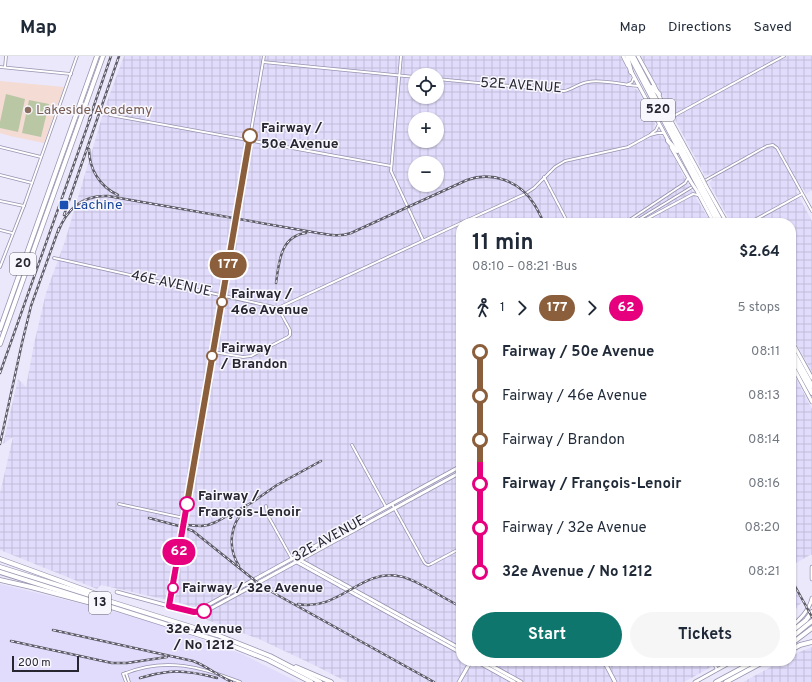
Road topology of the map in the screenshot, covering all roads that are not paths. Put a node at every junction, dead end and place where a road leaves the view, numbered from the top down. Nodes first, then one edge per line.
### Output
1 (6, 56) edge
2 (77, 56) edge
3 (97, 56) edge
4 (103, 56) edge
5 (264, 56) edge
6 (401, 56) edge
7 (623, 56) edge
8 (628, 56) edge
9 (633, 56) edge
10 (638, 56) edge
11 (784, 56) edge
12 (263, 62) junction
13 (0, 67) edge
14 (5, 67) junction
15 (631, 72) junction
16 (71, 74) junction
17 (643, 74) junction
18 (400, 76) junction
19 (408, 77) edge
20 (634, 77) junction
21 (444, 81) edge
22 (627, 85) junction
23 (639, 86) junction
24 (659, 94) junction
25 (110, 115) dead end
26 (670, 118) junction
27 (659, 124) junction
28 (664, 133) junction
29 (650, 135) junction
30 (249, 140) junction
31 (668, 141) junction
32 (0, 147) edge
33 (41, 157) junction
34 (687, 165) junction
35 (391, 166) junction
36 (0, 175) edge
37 (544, 177) junction
38 (689, 177) junction
39 (696, 179) junction
40 (706, 180) dead end
41 (32, 183) junction
42 (692, 187) dead end
43 (701, 188) junction
44 (802, 193) junction
45 (699, 195) junction
46 (0, 201) edge
47 (24, 206) junction
48 (812, 211) edge
49 (472, 218) edge
50 (565, 218) edge
51 (632, 218) edge
52 (641, 218) edge
53 (648, 218) edge
54 (711, 218) edge
55 (716, 218) edge
56 (719, 218) edge
57 (722, 218) edge
58 (758, 218) edge
59 (456, 225) edge
60 (0, 230) edge
61 (13, 233) junction
62 (423, 240) junction
63 (54, 258) dead end
64 (1, 259) edge
65 (0, 267) edge
66 (223, 296) junction
67 (278, 308) junction
68 (0, 329) edge
69 (0, 344) edge
70 (796, 349) edge
71 (212, 352) junction
72 (796, 357) edge
73 (796, 364) edge
74 (796, 372) edge
75 (812, 378) edge
76 (812, 386) edge
77 (812, 393) edge
78 (812, 402) edge
79 (352, 445) dead end
80 (456, 469) edge
81 (456, 475) edge
82 (120, 504) dead end
83 (392, 504) junction
84 (266, 506) dead end
85 (386, 507) junction
86 (394, 508) junction
87 (184, 518) junction
88 (456, 551) edge
89 (292, 559) junction
90 (0, 560) edge
91 (298, 561) junction
92 (0, 567) edge
93 (812, 567) edge
94 (0, 572) edge
95 (264, 574) junction
96 (266, 578) junction
97 (812, 579) edge
98 (0, 580) edge
99 (245, 584) junction
100 (247, 589) junction
101 (117, 592) dead end
102 (812, 598) edge
103 (169, 606) junction
104 (143, 612) junction
105 (198, 612) junction
106 (812, 612) edge
107 (138, 616) junction
108 (812, 621) edge
109 (796, 622) edge
110 (796, 628) edge
111 (812, 628) edge
112 (796, 634) edge
113 (439, 639) junction
114 (796, 640) edge
115 (812, 642) edge
116 (456, 647) edge
117 (796, 647) edge
118 (456, 650) edge
119 (270, 656) junction
120 (468, 666) edge
121 (485, 666) edge
122 (492, 666) edge
123 (607, 666) edge
124 (715, 666) edge
125 (724, 666) edge
126 (746, 666) edge
127 (755, 666) edge
128 (717, 670) junction
129 (127, 682) edge
130 (240, 682) edge
131 (311, 682) edge
132 (320, 682) edge
133 (331, 682) edge
134 (459, 682) edge
135 (514, 682) edge
136 (521, 682) edge
137 (615, 682) edge
138 (695, 682) edge
139 (716, 682) edge
140 (726, 682) edge

1 - 14 street
2 - 16 street
3 - 68 highway, 20
4 - 69 highway, 20
5 - 12 street
6 - 18 street
7 - 15 street
8 - 15 highway
8 - 34 highway, 520
9 - 17 highway, 520
10 - 24 street
11 - 26 street
12 - 18 street
12 - 30 street
13 - 14 street
14 - 16 street
15 - 20 street
16 - 33 street
17 - 24 highway
17 - 39 highway, 520
18 - 19 street
18 - 35 street
20 - 22 street
20 - 23 street
21 - 22 street, 52E AVENUE
22 - 23 street, 52E AVENUE
23 - 27 street
24 - 26 street
25 - 30 street
26 - 39 street
27 - 28 street
27 - 29 street
28 - 29 street
28 - 31 street
29 - 37 street
30 - 35 street
30 - 66 street
31 - 34 highway
31 - 38 street
32 - 33 street
33 - 41 street
34 - 39 highway, 520
35 - 62 street
36 - 41 street
37 - 49 street
37 - 50 street
38 - 39 street
38 - 51 street
39 - 43 highway, 520, bridge
39 - 43 street, bridge
40 - 44 street
41 - 47 street
42 - 52 street
43 - 45 street
43 - 55 highway, 520
43 - 56 highway, 520
43 - 57 street
44 - 48 street
44 - 58 street
45 - 53 street
45 - 54 street
46 - 47 street
47 - 61 street
59 - 62 street
60 - 61 street
61 - 64 street
62 - 67 street
63 - 66 street, 46E AVENUE
64 - 65 street
66 - 67 street, 46E AVENUE
66 - 71 street
67 - 71 street
70 - 75 street
71 - 87 street
72 - 76 highway
73 - 77 highway
74 - 78 street
79 - 85 street
80 - 83 street, 32E AVENUE
81 - 86 street, 32E AVENUE
82 - 87 street
83 - 85 street, 32E AVENUE
83 - 86 street
84 - 89 street
85 - 89 street, 32E AVENUE
86 - 88 street
86 - 91 street, 32E AVENUE
87 - 103 street
89 - 91 street
89 - 95 street, 32E AVENUE
90 - 104 highway
91 - 96 street, 32E AVENUE
91 - 113 street
92 - 104 highway, 13
93 - 97 street
94 - 107 highway, 13
95 - 96 street
95 - 99 street, 32E AVENUE
96 - 100 street, 32E AVENUE
98 - 107 highway
99 - 100 street
99 - 105 street, 32E AVENUE
100 - 105 street, 32E AVENUE
101 - 103 street, 32E AVENUE
102 - 109 street
103 - 105 street, 32E AVENUE
104 - 119 highway, 13
106 - 110 highway
107 - 131 highway, 13
108 - 112 highway
111 - 114 highway
113 - 116 street
113 - 118 street
115 - 117 highway
119 - 132 highway, 13
119 - 133 highway
120 - 134 street
121 - 135 street
122 - 136 street
123 - 137 street
124 - 128 street
125 - 128 street
126 - 139 highway
127 - 140 highway
128 - 138 street
129 - 130 street

